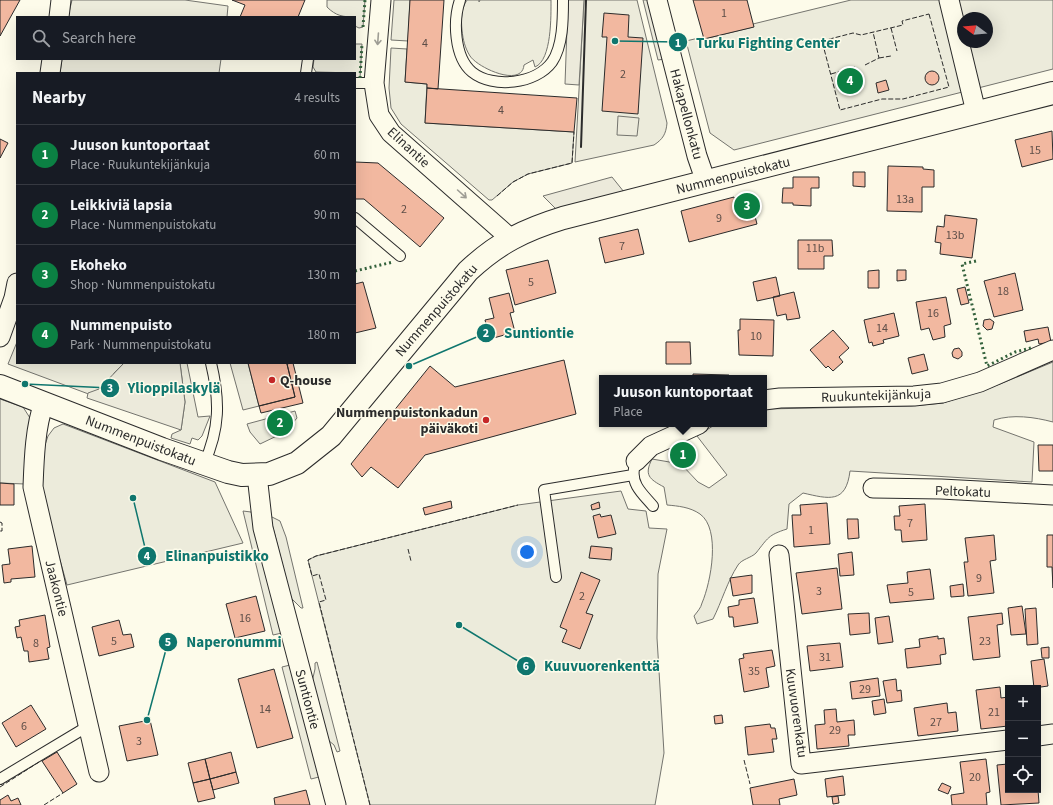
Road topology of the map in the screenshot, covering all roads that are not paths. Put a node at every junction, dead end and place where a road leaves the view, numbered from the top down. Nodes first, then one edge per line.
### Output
1 (61, 0) edge
2 (381, 0) edge
3 (460, 0) edge
4 (563, 0) edge
5 (658, 0) edge
6 (949, 0) edge
7 (58, 16) edge
8 (52, 60) edge
9 (308, 60) edge
10 (50, 72) edge
11 (306, 72) edge
12 (356, 82) edge
13 (374, 83) junction
14 (1053, 93) edge
15 (976, 112) junction
16 (706, 182) junction
17 (356, 219) edge
18 (510, 238) junction
19 (400, 256) dead end
20 (16, 288) edge
21 (0, 337) edge
22 (1053, 350) edge
23 (211, 364) edge
24 (0, 386) edge
25 (767, 400) edge
26 (44, 403) junction
27 (692, 427) edge
28 (204, 464) junction
29 (635, 468) junction
30 (257, 475) junction
31 (873, 488) dead end
32 (1053, 495) edge
33 (653, 506) dead end
34 (779, 555) dead end
35 (556, 576) dead end
36 (90, 725) junction
37 (1053, 734) edge
38 (1041, 736) edge
39 (1005, 740) edge
40 (99, 772) dead end
41 (0, 779) edge
42 (336, 805) edge

1 - 7 street
2 -> 13 street, Elinantie
3 - 4 lane
5 - 16 street, Hakapellonkatu
6 - 15 street
8 - 10 street
9 - 11 lane
12 - 13 lane
13 -> 18 street, Elinantie
14 - 15 street, Nummenpuistokatu
15 - 16 street, Nummenpuistokatu
16 - 18 street, Nummenpuistokatu
17 - 19 lane
18 - 30 street, Nummenpuistokatu
20 - 21 street
22 - 25 street, Ruukuntekijänkuja
23 - 28 lane
24 - 26 street, Nummenpuistokatu
26 - 28 street, Nummenpuistokatu
26 - 36 street, Jaakontie
27 - 29 street
28 - 30 street, Nummenpuistokatu
29 - 33 lane
29 - 35 lane
30 - 42 street, Suntiontie
31 - 32 street, Peltokatu
34 - 39 street, Kuuvuorenkatu
36 - 40 street, Jaakontie
36 - 41 lane
37 - 38 street

